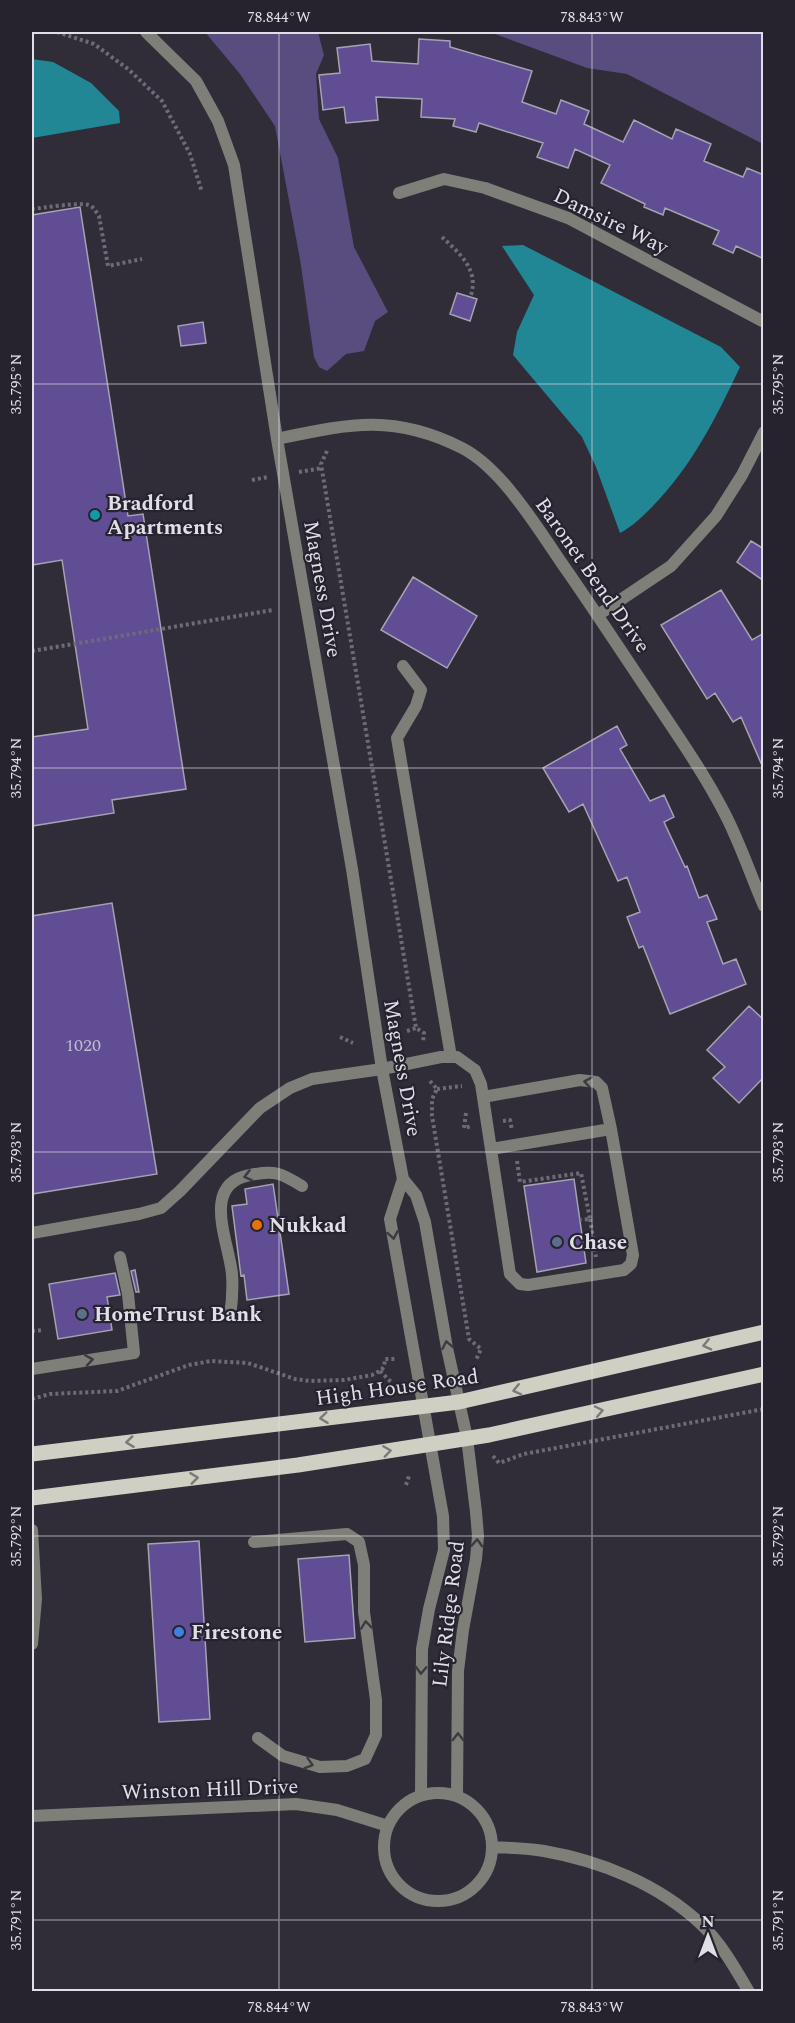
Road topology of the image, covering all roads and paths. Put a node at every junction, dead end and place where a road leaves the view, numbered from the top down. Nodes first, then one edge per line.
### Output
1 (57, 32) edge
2 (146, 32) edge
3 (202, 192) dead end
4 (399, 193) dead end
5 (32, 209) edge
6 (442, 237) dead end
7 (142, 259) dead end
8 (471, 295) dead end
9 (764, 322) edge
10 (764, 432) edge
11 (277, 439) junction
12 (327, 451) dead end
13 (273, 610) dead end
14 (598, 615) junction
15 (32, 651) edge
16 (403, 666) dead end
17 (764, 906) edge
18 (416, 1028) junction
19 (407, 1031) dead end
20 (340, 1037) dead end
21 (353, 1043) dead end
22 (423, 1044) dead end
23 (451, 1057) junction
24 (382, 1069) junction
25 (430, 1081) dead end
26 (483, 1097) junction
27 (611, 1129) junction
28 (491, 1149) junction
29 (403, 1179) junction
30 (302, 1186) dead end
31 (590, 1219) dead end
32 (32, 1233) edge
33 (120, 1257) dead end
34 (596, 1258) dead end
35 (230, 1316) dead end
36 (43, 1330) dead end
37 (33, 1331) edge
38 (764, 1332) edge
39 (397, 1359) dead end
40 (476, 1360) dead end
41 (32, 1369) edge
42 (380, 1371) junction
43 (764, 1374) edge
44 (391, 1382) dead end
45 (32, 1400) edge
46 (459, 1402) junction
47 (424, 1406) junction
48 (764, 1409) edge
49 (467, 1438) junction
50 (430, 1444) junction
51 (32, 1454) edge
52 (493, 1456) dead end
53 (409, 1476) dead end
54 (406, 1485) dead end
55 (32, 1498) edge
56 (32, 1530) edge
57 (254, 1542) dead end
58 (32, 1644) edge
59 (258, 1738) dead end
60 (421, 1795) junction
61 (458, 1795) junction
62 (32, 1816) edge
63 (388, 1826) junction
64 (493, 1847) junction
65 (749, 1992) edge

1 - 3 path
2 - 11 street, Magness Drive
4 - 9 street, Damsire Way
5 - 7 path
6 - 8 path
10 - 14 street
11 - 14 street, Baronet Bend Drive
11 - 24 street, Magness Drive
12 - 18 path
13 - 15 path
14 - 17 street, Baronet Bend Drive
16 - 23 street
18 - 19 path
18 - 22 path
20 - 21 path
23 - 24 street
23 - 26 street
24 - 29 street, Magness Drive
24 - 32 street
25 - 40 path
27 -> 26 street
26 - 28 street
27 - 28 street
27 - 28 street
46 -> 29 street, Magness Drive
29 -> 47 street, Magness Drive
30 -> 35 street
31 - 34 path
41 -> 33 street
36 - 37 path
38 -> 46 main road, High House Road
39 - 42 path
42 - 44 path
42 - 45 path
49 -> 43 main road
46 - 47 main road, High House Road
46 - 49 street, Lily Ridge Road
47 - 50 street, Lily Ridge Road
47 -> 51 main road, High House Road
48 - 52 path
49 - 50 main road
61 -> 49 street, Lily Ridge Road
55 -> 50 main road
50 -> 60 street, Lily Ridge Road
53 - 54 path
56 - 58 street
59 -> 57 street
60 - 61 street
60 - 63 street
61 - 64 street
62 - 63 street, Winston Hill Drive
63 - 64 street
64 - 65 street

